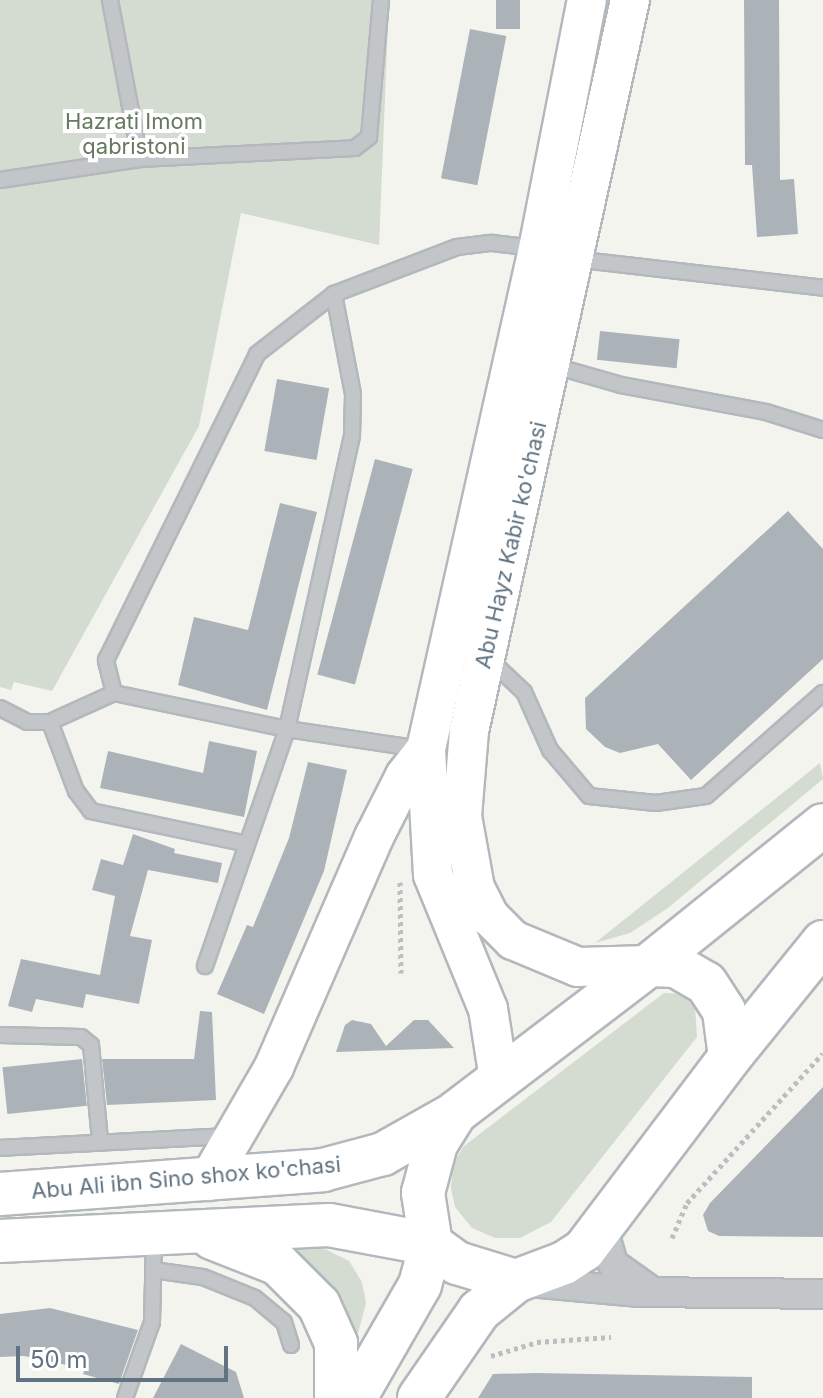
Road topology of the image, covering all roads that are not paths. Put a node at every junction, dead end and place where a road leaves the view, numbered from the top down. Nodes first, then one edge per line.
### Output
1 (110, 0) edge
2 (381, 0) edge
3 (587, 0) edge
4 (630, 0) edge
5 (140, 159) junction
6 (0, 180) edge
7 (556, 254) junction
8 (823, 288) edge
9 (334, 294) junction
10 (550, 365) junction
11 (823, 430) edge
12 (488, 478) junction
13 (525, 486) junction
14 (486, 656) junction
15 (114, 693) junction
16 (823, 693) edge
17 (0, 708) edge
18 (0, 719) edge
19 (50, 722) junction
20 (287, 729) junction
21 (426, 749) junction
22 (823, 825) edge
23 (247, 844) junction
24 (823, 942) edge
25 (649, 965) junction
26 (205, 966) dead end
27 (0, 1035) edge
28 (730, 1057) junction
29 (499, 1079) junction
30 (455, 1113) junction
31 (237, 1136) junction
32 (100, 1141) junction
33 (0, 1148) edge
34 (208, 1181) junction
35 (0, 1194) edge
36 (602, 1225) junction
37 (0, 1241) edge
38 (431, 1244) junction
39 (154, 1250) junction
40 (516, 1281) junction
41 (651, 1291) junction
42 (823, 1294) edge
43 (291, 1345) dead end
44 (125, 1398) edge
45 (336, 1398) edge
46 (355, 1398) edge
47 (419, 1398) edge

1 - 5 lane
2 - 5 lane
3 - 7 main road, Abu Hayz Kabir ko'chasi
4 - 7 main road, Abu Hayz Kabir ko'chasi
5 - 6 lane
7 - 8 lane
7 - 9 lane
7 - 10 main road, Abu Hayz Kabir ko'chasi
7 - 12 main road, Abu Hayz Kabir ko'chasi
9 - 15 lane
9 - 20 lane
10 - 11 lane
10 - 13 main road, Abu Hayz Kabir ko'chasi
12 - 13 street
12 - 21 main road, Abu Hayz Kabir ko'chasi
13 - 14 main road, Abu Hayz Kabir ko'chasi
14 - 16 lane
14 - 25 main road, Abu Hayz Kabir ko'chasi
15 - 19 lane
15 - 20 lane
17 - 18 lane
17 - 19 lane
19 - 23 lane
20 - 21 lane
20 - 23 lane
21 - 29 main road, Abu Hayz Kabir ko'chasi
21 - 31 main road
22 - 25 main road
23 - 26 lane
24 - 28 main road
25 - 28 main road
25 - 29 main road, Abu Ali ibn Sino shox ko'chasi
27 - 32 lane
28 - 36 main road
29 - 30 main road, Abu Ali ibn Sino shox ko'chasi
30 - 34 main road, Abu Ali ibn Sino shox ko'chasi
30 - 38 main road
31 - 32 lane
31 - 34 main road
32 - 33 lane
34 - 35 main road, Abu Ali ibn Sino shox ko'chasi
36 - 40 main road
36 - 41 street
37 - 39 main road
38 - 39 main road
38 - 40 main road
38 - 46 main road
39 - 43 lane
39 - 44 lane
39 - 45 main road
40 - 41 street
40 - 47 main road
41 - 42 street

